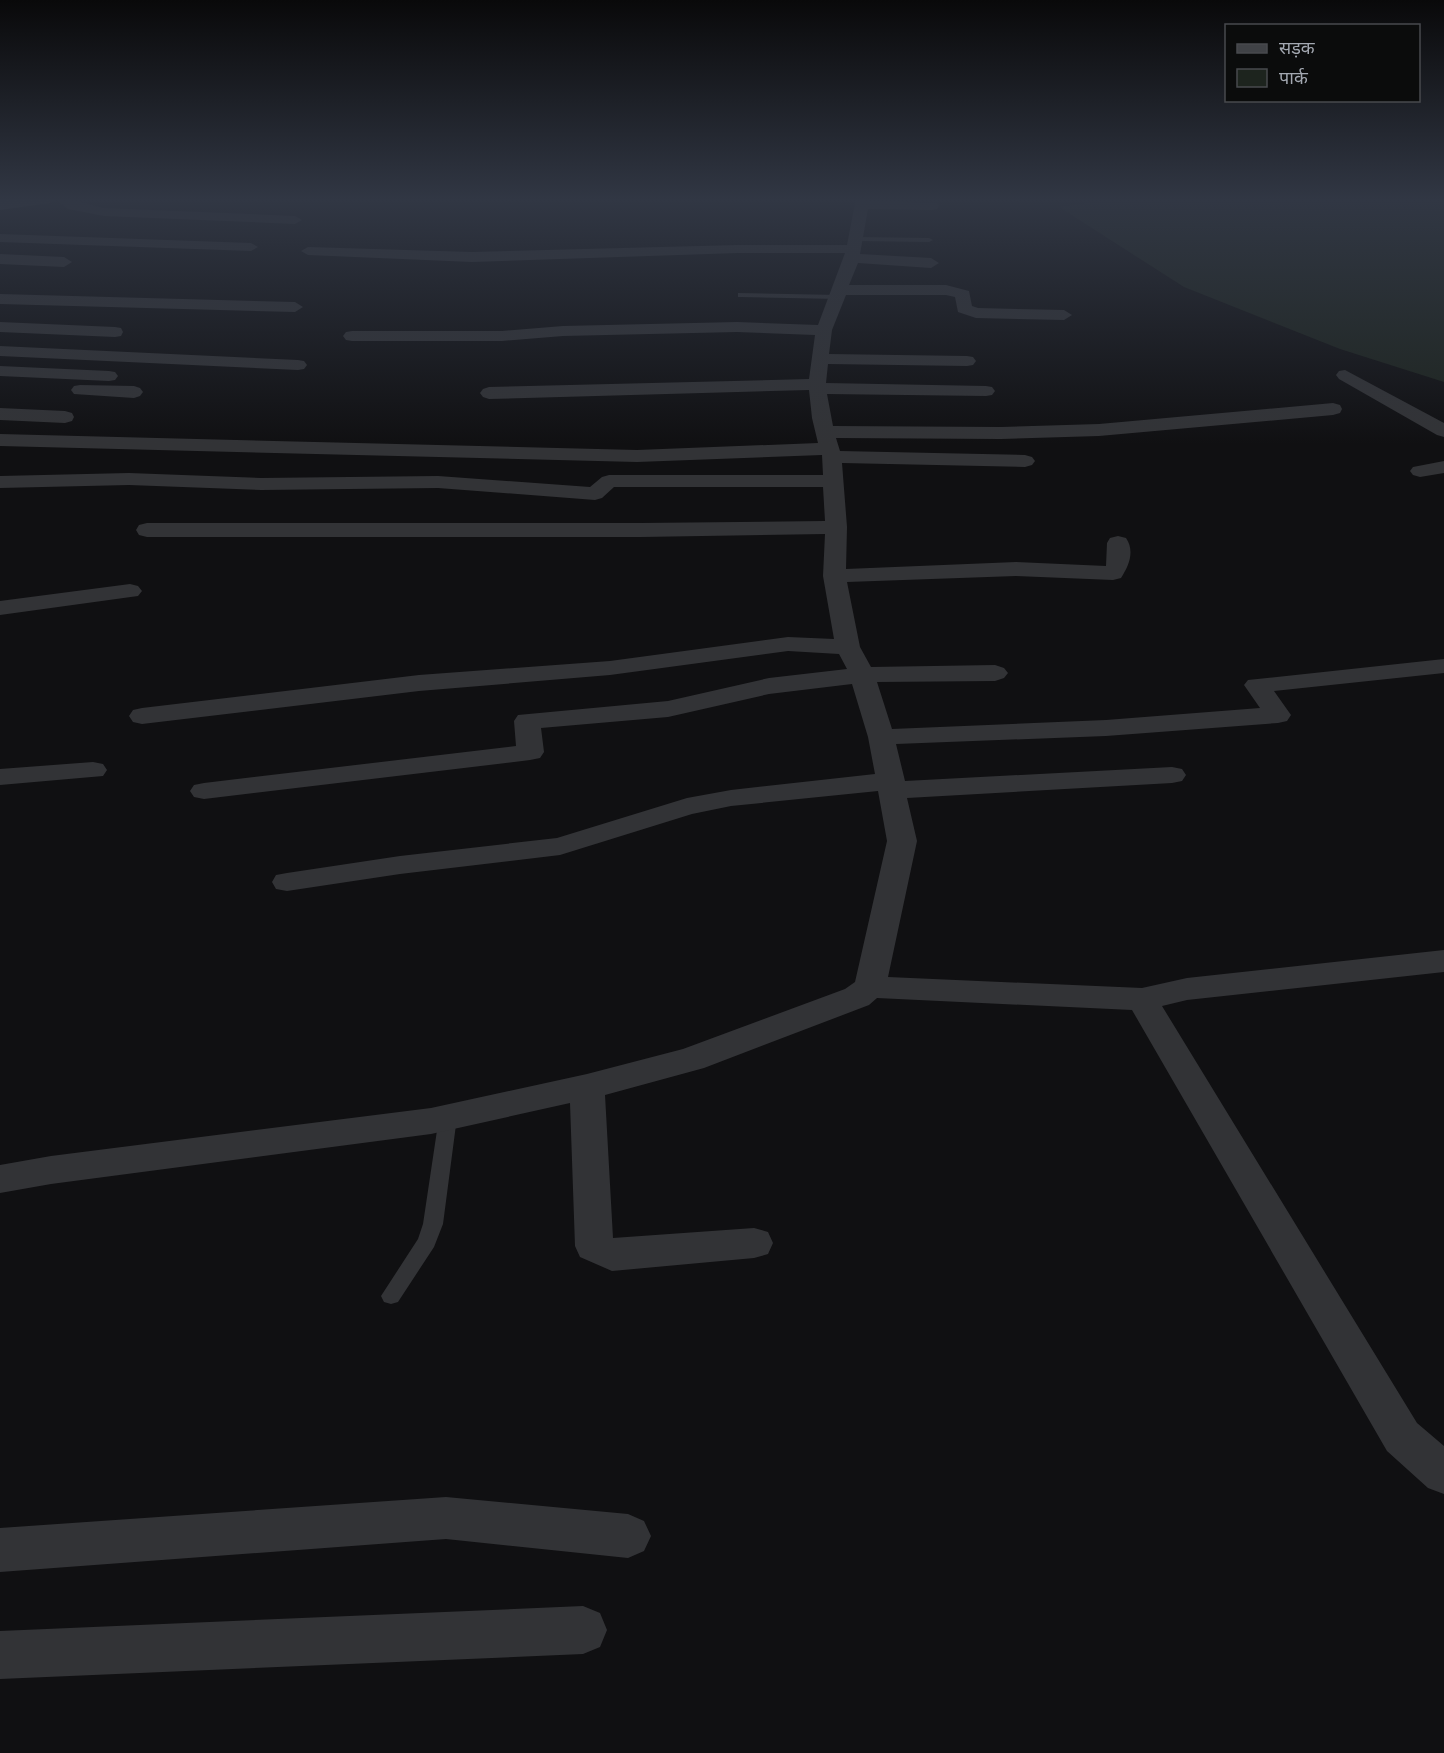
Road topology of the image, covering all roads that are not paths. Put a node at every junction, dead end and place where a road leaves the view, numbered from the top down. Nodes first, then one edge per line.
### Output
1 (844, 280) edge
2 (0, 285) edge
3 (181, 291) dead end
4 (840, 293) junction
5 (741, 295) dead end
6 (0, 299) edge
7 (295, 307) dead end
8 (1064, 315) dead end
9 (0, 327) edge
10 (115, 332) dead end
11 (352, 336) dead end
12 (0, 351) edge
13 (968, 353) dead end
14 (298, 365) dead end
15 (0, 371) edge
16 (1345, 375) dead end
17 (986, 383) dead end
18 (0, 386) edge
19 (489, 393) dead end
20 (823, 401) junction
21 (966, 407) dead end
22 (1333, 409) dead end
23 (0, 414) edge
24 (65, 417) dead end
25 (926, 417) dead end
26 (1444, 431) edge
27 (0, 440) edge
28 (717, 453) junction
29 (1025, 461) dead end
30 (1444, 467) edge
31 (1420, 471) dead end
32 (0, 482) edge
33 (729, 483) junction
34 (836, 527) junction
35 (147, 530) dead end
36 (1119, 543) dead end
37 (834, 576) junction
38 (130, 591) dead end
39 (0, 608) edge
40 (848, 647) junction
41 (1444, 666) edge
42 (995, 673) dead end
43 (862, 675) junction
44 (142, 716) dead end
45 (881, 737) junction
46 (93, 770) dead end
47 (1172, 775) dead end
48 (0, 777) edge
49 (892, 786) junction
50 (204, 791) dead end
51 (287, 882) dead end
52 (1444, 961) edge
53 (870, 987) junction
54 (1142, 999) junction
55 (587, 1087) junction
56 (448, 1117) junction
57 (0, 1179) edge
58 (754, 1243) dead end
59 (391, 1296) dead end
60 (1444, 1474) edge
61 (628, 1536) dead end
62 (0, 1550) edge
63 (583, 1630) dead end
64 (0, 1655) edge

1 - 4 street
2 - 3 street
4 - 5 lane
4 - 8 street
4 - 20 street
6 - 7 street
9 - 10 street
11 - 20 street
12 - 14 street
13 - 20 street
15 - 18 street
16 - 26 street
17 - 20 street
19 - 20 street
20 - 21 street
20 - 22 street
20 - 25 street
20 - 28 street
20 - 29 street
20 - 33 street
20 - 34 street
23 - 24 street
27 - 28 street
28 - 33 street
30 - 31 street
32 - 33 street
34 - 35 street
34 - 37 street
36 - 37 street
37 - 40 street
38 - 39 street
40 - 43 street
40 - 44 street
41 - 45 street
42 - 43 street
43 - 45 street
43 - 50 street
45 - 49 street
46 - 48 street
47 - 49 street
49 - 51 street
49 - 53 street
52 - 54 street
53 - 54 street
53 - 55 street
54 - 60 street
55 - 56 street
55 - 58 street
56 - 57 street
56 - 59 lane
61 - 62 street
63 - 64 street

